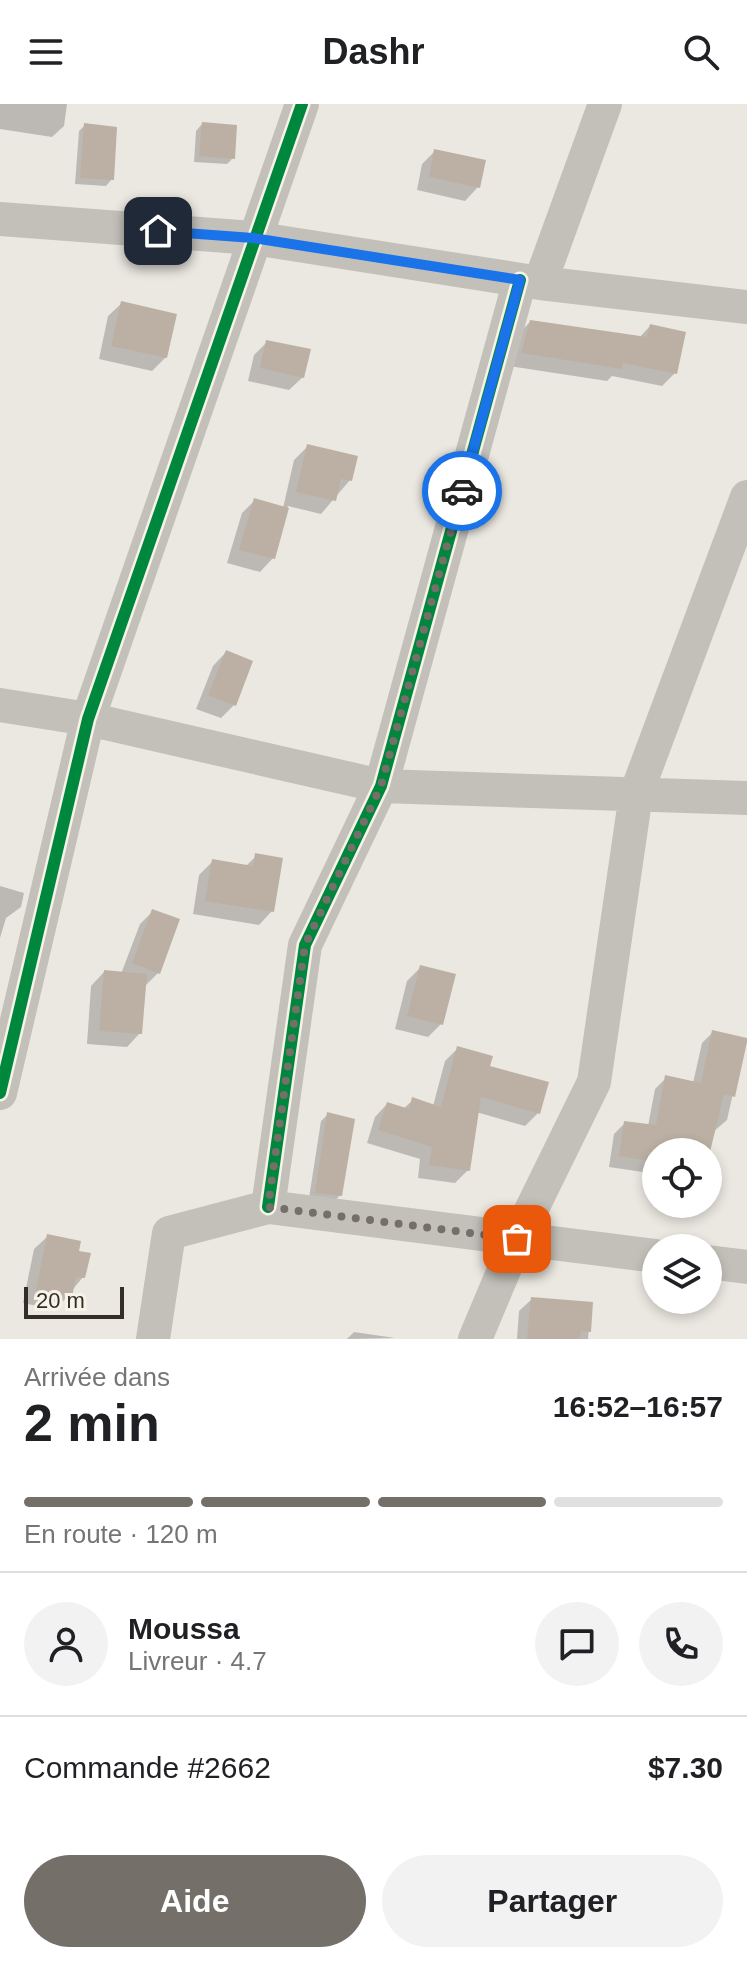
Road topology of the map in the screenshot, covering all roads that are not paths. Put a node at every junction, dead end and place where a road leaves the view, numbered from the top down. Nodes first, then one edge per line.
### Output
1 (302, 104) edge
2 (605, 104) edge
3 (0, 219) edge
4 (253, 238) junction
5 (530, 281) junction
6 (747, 307) edge
7 (747, 497) edge
8 (0, 705) edge
9 (88, 719) junction
10 (381, 786) junction
11 (636, 794) junction
12 (747, 798) edge
13 (0, 1093) edge
14 (268, 1207) junction
15 (517, 1239) junction
16 (642, 1254) edge
17 (722, 1264) edge
18 (747, 1267) edge
19 (153, 1339) edge
20 (475, 1339) edge

1 - 4 street
2 - 5 street
3 - 4 street
4 - 5 street
4 - 9 street
5 - 6 street
5 - 10 street
7 - 11 street
8 - 9 street
9 - 10 street
9 - 13 street
10 - 11 street
10 - 14 street
11 - 12 street
11 - 15 street
14 - 15 street
14 - 19 street
15 - 16 street
15 - 20 street
17 - 18 street

